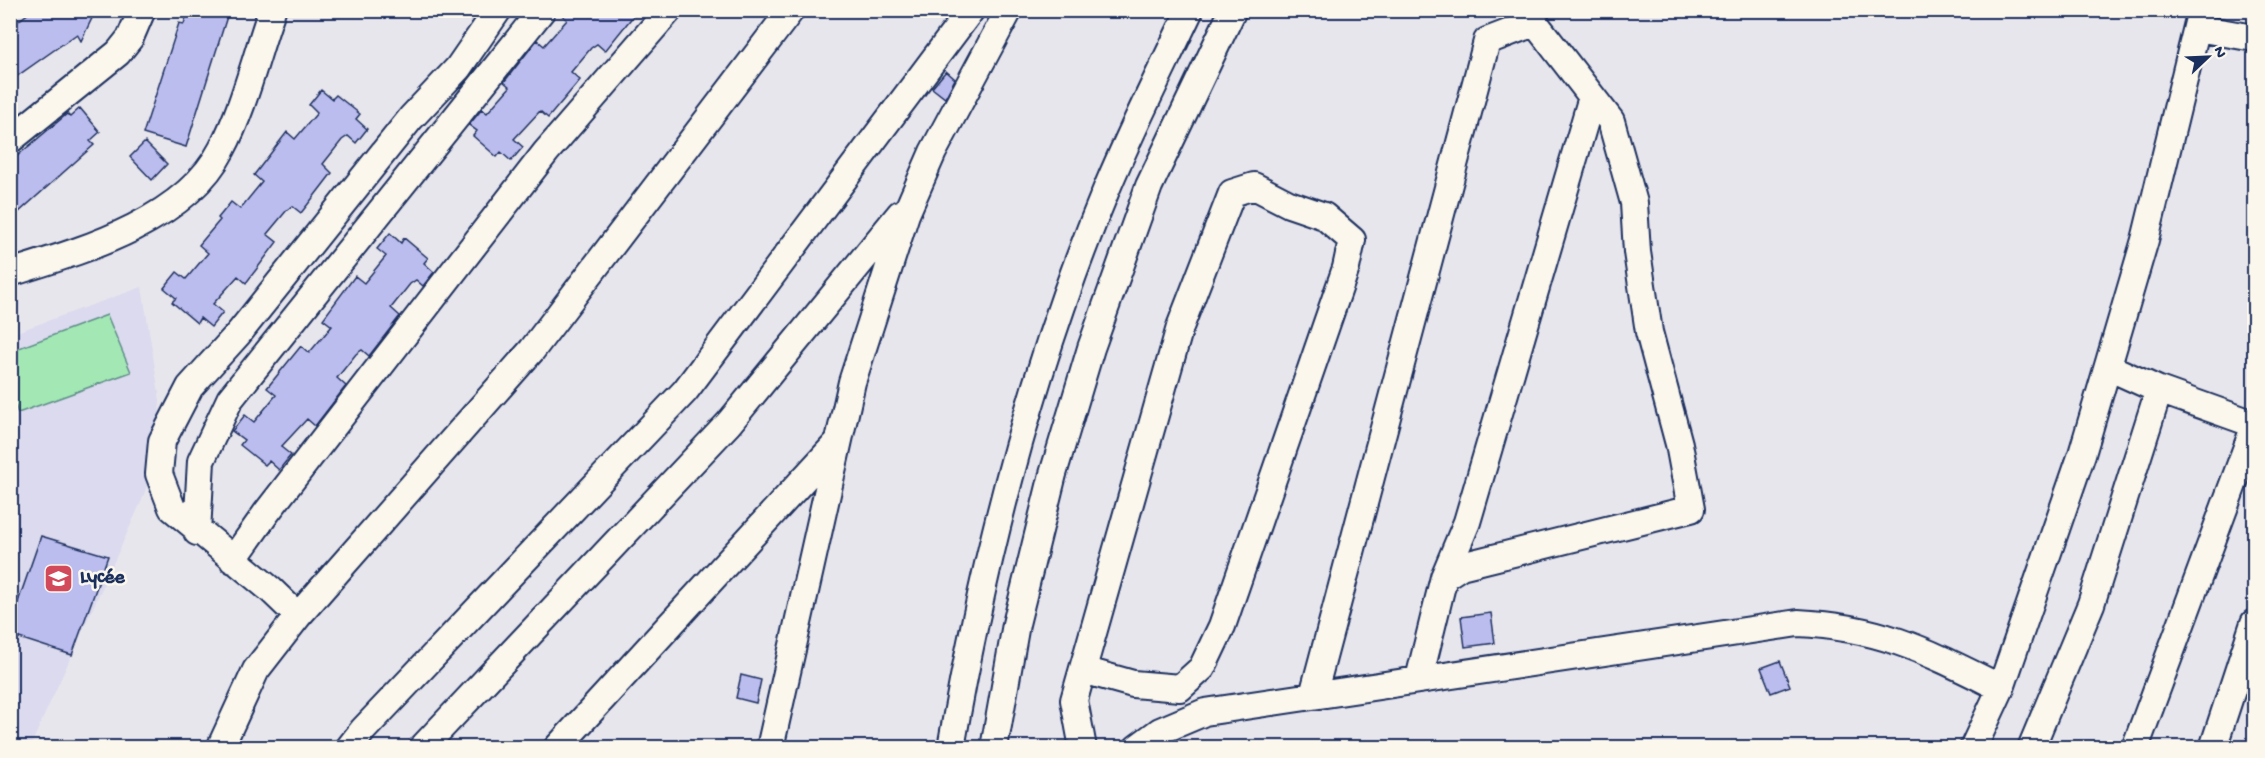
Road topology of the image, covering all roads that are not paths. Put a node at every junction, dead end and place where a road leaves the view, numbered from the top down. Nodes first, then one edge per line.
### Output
1 (142, 10) edge
2 (272, 10) edge
3 (498, 10) edge
4 (542, 10) edge
5 (669, 10) edge
6 (791, 10) edge
7 (971, 10) edge
8 (1009, 10) edge
9 (1190, 10) edge
10 (1233, 10) edge
11 (1529, 17) edge
12 (2199, 19) edge
13 (2254, 38) edge
14 (1592, 97) junction
15 (10, 140) edge
16 (913, 198) junction
17 (10, 273) edge
18 (2108, 367) junction
19 (2159, 390) junction
20 (2254, 426) edge
21 (838, 443) junction
22 (197, 532) junction
23 (234, 560) junction
24 (1444, 577) junction
25 (298, 616) junction
26 (2254, 623) edge
27 (1083, 670) junction
28 (1419, 679) junction
29 (2001, 688) junction
30 (1313, 695) junction
31 (220, 747) edge
32 (349, 747) edge
33 (422, 747) edge
34 (557, 747) edge
35 (770, 747) edge
36 (951, 747) edge
37 (994, 747) edge
38 (1083, 747) edge
39 (1137, 747) edge
40 (1973, 747) edge
41 (2031, 747) edge
42 (2135, 747) edge
43 (2213, 747) edge

1 - 15 street
2 - 17 street
3 - 22 street
4 - 22 street
5 - 23 street
6 - 25 street
7 - 32 street
8 - 16 street
9 - 36 street
10 - 37 street
11 - 14 street
11 - 30 street
12 - 13 street
12 - 18 street
14 - 24 street
14 - 24 street
16 - 21 street
16 - 33 street
18 - 19 street
18 - 29 street
19 - 20 street
19 - 41 street
20 - 42 street
21 - 34 street
21 - 35 street
22 - 23 street
23 - 25 street
24 - 28 street
25 - 31 street
26 - 43 street
27 - 27 street
27 - 38 street
28 - 29 street
28 - 30 street
29 - 40 street
30 - 39 street

